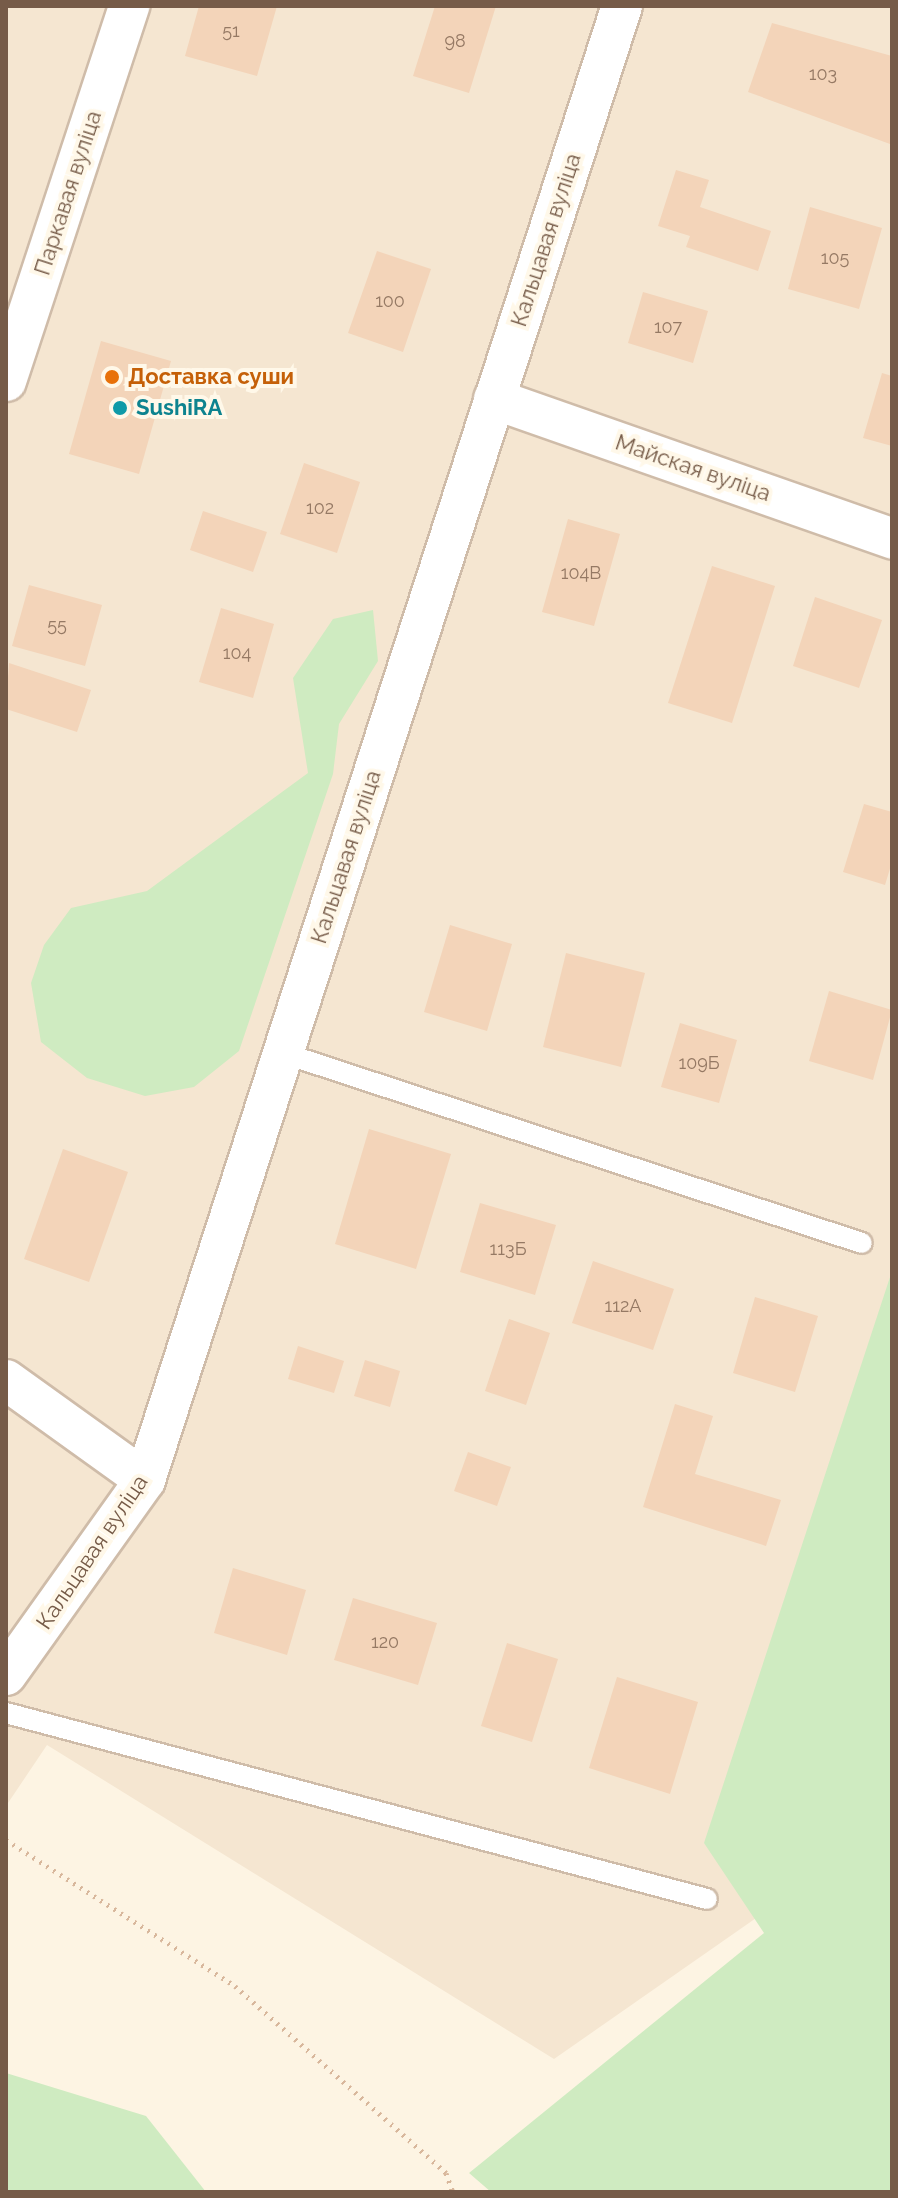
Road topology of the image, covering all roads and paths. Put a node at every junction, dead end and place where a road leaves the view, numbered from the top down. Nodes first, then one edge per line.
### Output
1 (129, 6) edge
2 (622, 6) edge
3 (6, 381) edge
4 (494, 399) junction
5 (892, 538) edge
6 (283, 1053) junction
7 (862, 1243) dead end
8 (6, 1380) edge
9 (145, 1480) junction
10 (6, 1675) edge
11 (6, 1713) edge
12 (6, 1840) edge
13 (707, 1899) dead end
14 (453, 2192) edge

1 - 3 street, Паркавая вуліца
2 - 4 street, Кальцавая вуліца
4 - 5 street, Майская вуліца
4 - 6 street, Кальцавая вуліца
6 - 7 lane
6 - 9 street, Кальцавая вуліца
8 - 9 street
9 - 10 street, Кальцавая вуліца
11 - 13 lane
12 - 14 path

